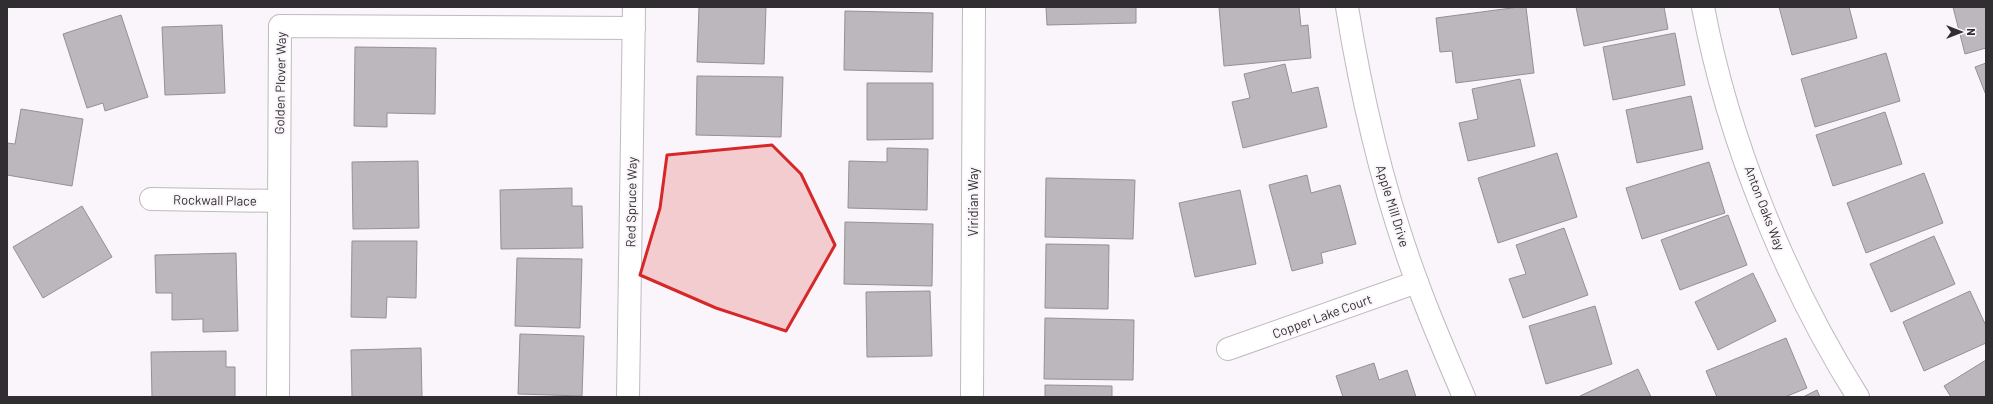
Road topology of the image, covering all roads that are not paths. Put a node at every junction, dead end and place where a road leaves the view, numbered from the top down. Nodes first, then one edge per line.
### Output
1 (974, 7) edge
2 (1347, 7) edge
3 (1703, 7) edge
4 (634, 17) edge
5 (151, 199) dead end
6 (279, 200) junction
7 (1417, 282) junction
8 (1228, 349) dead end
9 (278, 397) edge
10 (628, 397) edge
11 (972, 397) edge
12 (1464, 397) edge
13 (1858, 397) edge

1 - 11 street, Viridian Way
2 - 7 street, Apple Mill Drive
3 - 13 street, Anton Oaks Way
4 - 6 street, Golden Plover Way
4 - 10 street, Red Spruce Way
5 - 6 street, Rockwall Place
6 - 9 street, Golden Plover Way
7 - 8 street, Copper Lake Court
7 - 12 street, Apple Mill Drive

